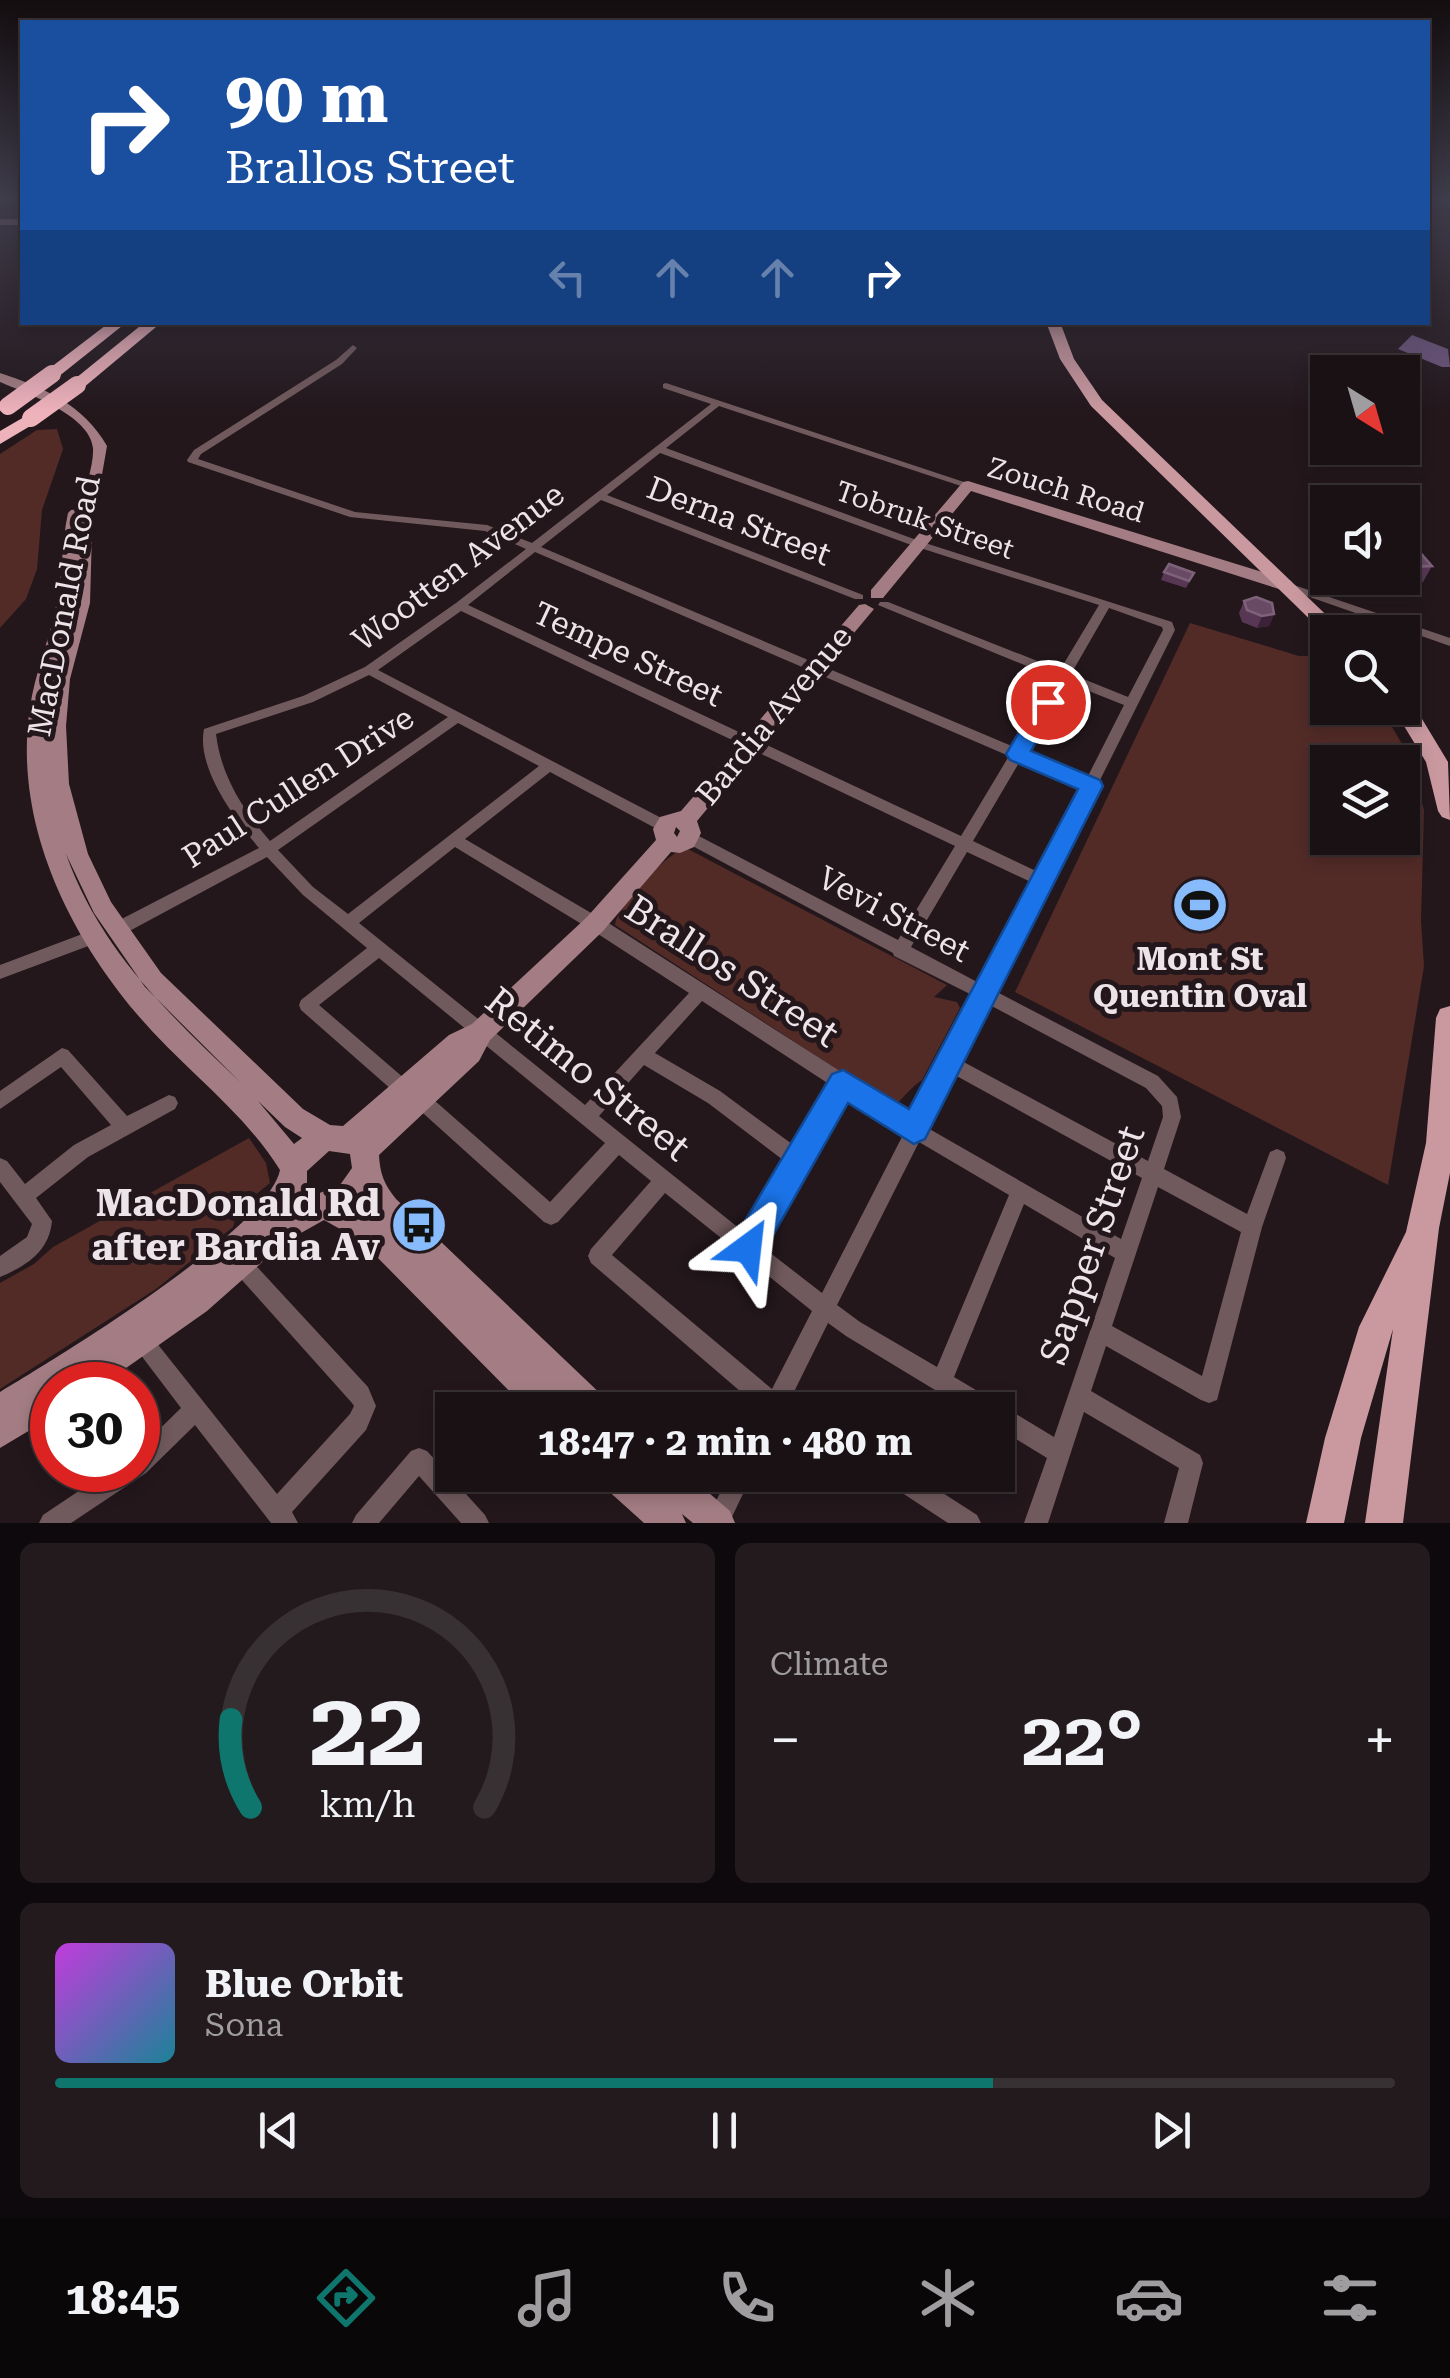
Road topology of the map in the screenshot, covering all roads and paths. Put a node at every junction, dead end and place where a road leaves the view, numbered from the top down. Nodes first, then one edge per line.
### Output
1 (108, 325) edge
2 (116, 325) edge
3 (1054, 325) edge
4 (152, 326) edge
5 (354, 348) dead end
6 (78, 355) junction
7 (0, 377) edge
8 (666, 386) dead end
9 (716, 404) junction
10 (4, 409) edge
11 (94, 438) junction
12 (0, 439) edge
13 (658, 450) junction
14 (968, 485) junction
15 (600, 496) junction
16 (918, 544) junction
17 (534, 547) junction
18 (1262, 564) junction
19 (1243, 572) junction
20 (1286, 586) junction
21 (871, 601) junction
22 (1106, 604) junction
23 (460, 606) junction
24 (1316, 615) edge
25 (1450, 642) edge
26 (815, 667) junction
27 (369, 670) junction
28 (1063, 677) junction
29 (1134, 704) junction
30 (457, 717) junction
31 (1415, 725) edge
32 (209, 732) joint
33 (751, 743) junction
34 (1018, 754) junction
35 (548, 766) junction
36 (1092, 786) junction
37 (1450, 811) edge
38 (676, 832) junction
39 (454, 840) junction
40 (964, 844) junction
41 (268, 850) junction
42 (1043, 881) junction
43 (348, 924) junction
44 (595, 924) junction
45 (116, 930) junction
46 (93, 937) junction
47 (378, 948) junction
48 (900, 951) junction
49 (0, 972) edge
50 (701, 991) junction
51 (984, 996) junction
52 (1450, 1018) edge
53 (481, 1032) junction
54 (642, 1056) junction
55 (948, 1063) junction
56 (843, 1084) junction
57 (413, 1095) junction
58 (0, 1101) edge
59 (1171, 1102) joint
60 (168, 1103) dead end
61 (586, 1117) junction
62 (124, 1127) junction
63 (914, 1129) junction
64 (618, 1143) junction
65 (351, 1150) junction
66 (1277, 1158) dead end
67 (798, 1160) junction
68 (0, 1167) edge
69 (1153, 1174) junction
70 (292, 1178) junction
71 (664, 1180) junction
72 (1020, 1192) junction
73 (23, 1196) junction
74 (322, 1208) junction
75 (1252, 1228) junction
76 (1423, 1228) junction
77 (748, 1248) junction
78 (1126, 1253) junction
79 (240, 1263) junction
80 (0, 1267) edge
81 (823, 1308) junction
82 (1100, 1331) junction
83 (138, 1333) junction
84 (103, 1362) edge
85 (941, 1382) junction
86 (532, 1392) edge
87 (576, 1392) edge
88 (763, 1392) edge
89 (786, 1392) edge
90 (958, 1392) edge
91 (1078, 1396) junction
92 (196, 1409) junction
93 (0, 1410) edge
94 (30, 1413) edge
95 (1015, 1426) edge
96 (0, 1432) edge
97 (160, 1444) edge
98 (1060, 1453) junction
99 (97, 1492) edge
100 (634, 1492) edge
101 (682, 1492) edge
102 (733, 1492) edge
103 (921, 1492) edge
104 (282, 1517) edge
105 (51, 1523) edge
106 (364, 1523) edge
107 (477, 1523) edge
108 (668, 1523) edge
109 (718, 1523) edge
110 (969, 1523) edge
111 (1036, 1523) edge
112 (1176, 1523) edge
113 (1325, 1523) edge
114 (1384, 1523) edge

1 - 6 highway
2 - 6 highway
3 - 18 main road
4 - 12 highway, bridge
5 - 17 street
6 - 10 highway, bridge
7 - 11 street, MacDonald Road
8 - 9 street, Zouch Road
9 - 13 street, Wootten Avenue
9 - 14 street, Zouch Road
11 - 45 street, MacDonald Road
11 - 46 street, MacDonald Road
13 - 15 street, Wootten Avenue
13 - 16 street, Tobruk Street
14 - 16 street, Bardia Avenue
14 - 19 street, Zouch Road
15 - 17 street, Wootten Avenue
15 - 21 street, Derna Street
16 - 21 street, Bardia Avenue
16 - 22 street, Tobruk Street
17 - 23 street, Wootten Avenue
17 - 26 street
18 - 19 street
18 - 20 main road
19 - 20 street, Zouch Road
20 - 24 main road
20 - 25 street, Zouch Road
21 - 26 street, Bardia Avenue
21 - 28 street, Derna Street
22 - 28 street
22 - 29 street, Tobruk Street
23 - 27 street, Wootten Avenue
23 - 33 street, Tempe Street
26 - 33 street, Bardia Avenue
26 - 34 street
27 - 30 street, Vevi Street
27 - 32 street, Wootten Avenue
28 - 29 street, Derna Street
28 - 34 street
29 - 36 street
30 - 35 street, Vevi Street
30 - 41 street, Paul Cullen Drive
31 - 37 main road
32 - 41 street, Retimo Street
33 - 38 street, Bardia Avenue
33 - 40 street, Tempe Street
34 - 36 street
34 - 40 street
35 - 38 street, Vevi Street
35 - 39 street
36 - 42 street
38 - 44 street, Bardia Avenue
38 - 48 street, Vevi Street
39 - 43 street
39 - 44 street, Brallos Street
40 - 42 street, Tempe Street
40 - 48 street
41 - 43 street, Retimo Street
41 - 45 street, Paul Cullen Drive
42 - 51 street
43 - 47 street, Retimo Street
44 - 50 street, Brallos Street
44 - 53 street, Bardia Avenue
45 - 65 street, MacDonald Road
46 - 49 street
46 - 70 street, MacDonald Road
47 - 53 street, Retimo Street
47 - 57 street
48 - 51 street, Vevi Street
50 - 54 street
50 - 56 street, Brallos Street
51 - 55 street
51 - 59 street, Vevi Street
52 - 76 main road
53 - 57 street, Bardia Avenue
53 - 61 street, Retimo Street
54 - 61 street
54 - 67 street
55 - 63 street
55 - 69 street
56 - 63 street, Brallos Street
56 - 67 street
57 - 64 street
57 - 65 street, Bardia Avenue
58 - 62 street
59 - 69 street, Sapper Street
60 - 62 street
61 - 64 street, Retimo Street
62 - 73 street
63 - 72 street, Brallos Street
63 - 81 street
64 - 71 street, Retimo Street
65 - 70 street
65 - 74 street
65 - 87 street, MacDonald Road
66 - 75 street
67 - 77 street
68 - 73 street
69 - 75 street
69 - 78 street, Sapper Street
70 - 74 street
70 - 83 street
71 - 77 street, Retimo Street
71 - 88 street
72 - 78 street, Brallos Street
72 - 85 street
73 - 80 street
74 - 79 street
74 - 86 street
75 - 82 street
76 - 113 main road
76 - 114 main road
77 - 81 street, Retimo Street
78 - 82 street, Sapper Street
79 - 83 street
79 - 104 street
81 - 85 street, Retimo Street
81 - 89 street
82 - 91 street, Sapper Street
83 - 84 street
83 - 92 street
83 - 93 street
85 - 90 street, Retimo Street
91 - 98 street, Sapper Street
91 - 112 street
92 - 97 street
92 - 104 street
94 - 96 street
95 - 98 street
98 - 111 street, Sapper Street
99 - 105 street
100 - 108 street
101 - 109 street
102 - 109 street
103 - 110 street
106 - 107 street

